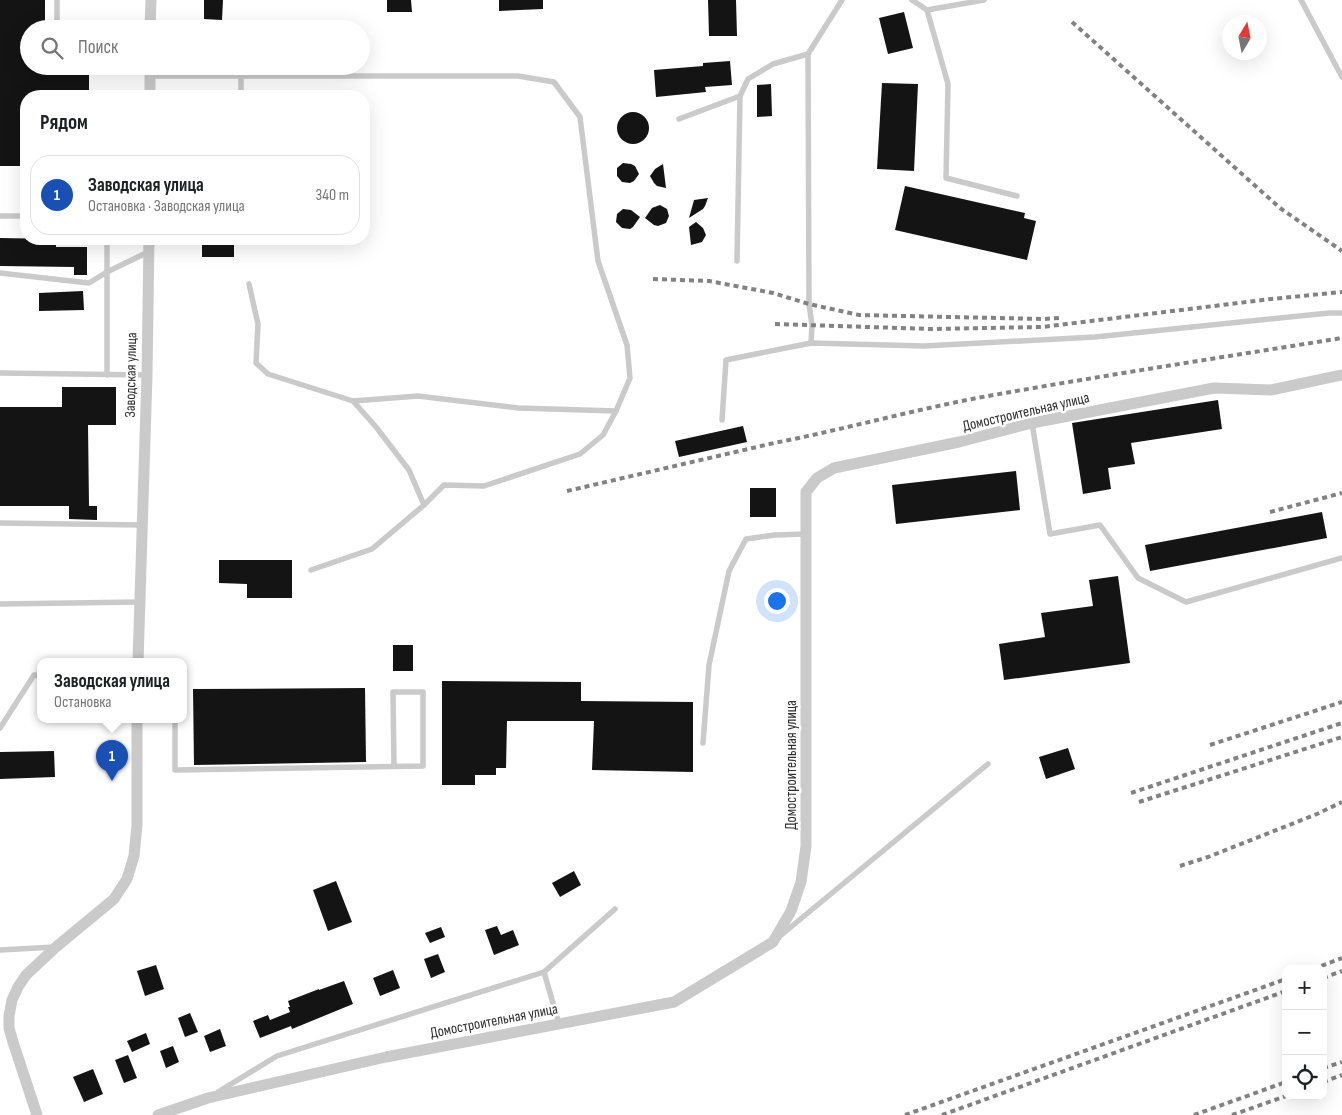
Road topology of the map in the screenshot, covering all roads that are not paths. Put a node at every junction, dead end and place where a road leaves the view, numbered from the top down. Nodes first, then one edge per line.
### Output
1 (57, 0) edge
2 (150, 0) edge
3 (842, 0) edge
4 (912, 0) edge
5 (984, 0) edge
6 (1301, 0) edge
7 (927, 10) junction
8 (56, 20) edge
9 (150, 20) edge
10 (808, 54) junction
11 (150, 75) edge
12 (223, 75) edge
13 (241, 76) junction
14 (1342, 77) edge
15 (150, 90) edge
16 (241, 90) edge
17 (740, 96) junction
18 (679, 119) dead end
19 (1017, 196) dead end
20 (0, 216) edge
21 (20, 216) edge
22 (107, 245) edge
23 (148, 245) edge
24 (148, 252) junction
25 (738, 261) dead end
26 (107, 272) junction
27 (0, 273) edge
28 (249, 284) dead end
29 (1342, 313) edge
30 (811, 343) junction
31 (0, 373) edge
32 (107, 375) junction
33 (147, 375) junction
34 (1342, 375) edge
35 (352, 401) junction
36 (616, 411) junction
37 (722, 420) dead end
38 (1032, 423) junction
39 (424, 505) junction
40 (0, 523) edge
41 (142, 525) junction
42 (806, 534) junction
43 (1342, 558) edge
44 (311, 570) dead end
45 (140, 602) junction
46 (0, 604) edge
47 (138, 658) edge
48 (37, 675) edge
49 (137, 723) edge
50 (175, 723) edge
51 (0, 728) edge
52 (703, 742) dead end
53 (988, 764) dead end
54 (394, 766) junction
55 (615, 909) dead end
56 (773, 942) junction
57 (56, 946) junction
58 (0, 950) edge
59 (544, 972) junction
60 (559, 1024) junction
61 (208, 1098) junction
62 (37, 1115) edge
63 (158, 1115) edge

1 - 8 lane
2 - 9 street
3 - 10 lane
4 - 7 lane
5 - 7 lane
6 - 14 lane
7 - 19 lane
10 - 17 lane
10 - 30 lane
11 - 15 street
12 - 13 lane
13 - 16 lane
13 - 36 lane
17 - 18 lane
17 - 25 lane
20 - 21 lane
22 - 26 lane
23 - 24 street, Заводская улица
24 - 26 lane
24 - 33 street, Заводская улица
26 - 27 lane
26 - 32 lane
28 - 35 lane
29 - 30 lane
30 - 37 lane
31 - 32 lane
32 - 33 lane
33 - 41 street, Заводская улица
34 - 38 street, Домостроительная улица
35 - 36 lane
35 - 39 lane
36 - 39 lane
38 - 42 street, Домостроительная улица
38 - 43 lane
39 - 44 lane
40 - 41 lane
41 - 45 street, Заводская улица
42 - 52 lane
42 - 56 street, Домостроительная улица
45 - 46 lane
45 - 47 street, Заводская улица
48 - 51 lane
49 - 57 street
50 - 54 lane
53 - 56 lane
54 - 54 lane
55 - 59 lane
56 - 60 street, Домостроительная улица
57 - 58 lane
57 - 62 street
59 - 60 lane
59 - 61 lane
60 - 61 street, Домостроительная улица
61 - 63 street, Домостроительная улица

